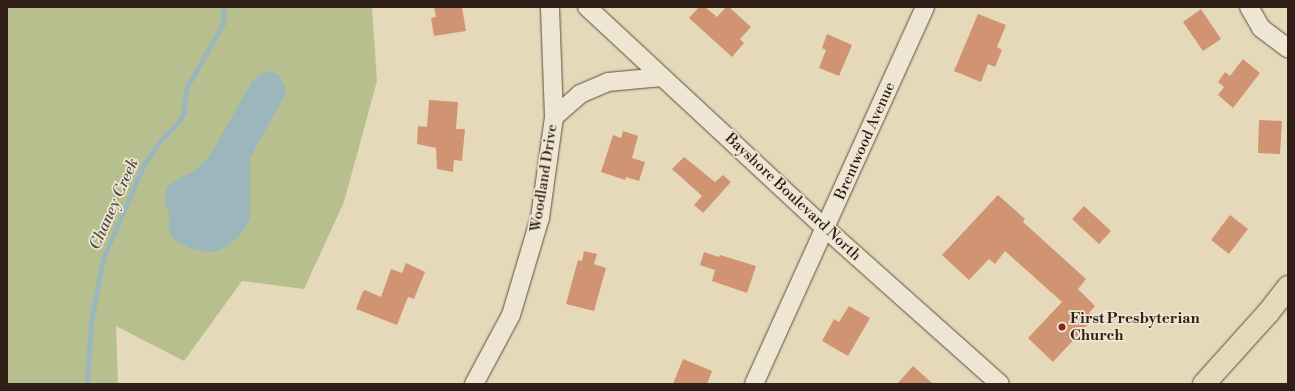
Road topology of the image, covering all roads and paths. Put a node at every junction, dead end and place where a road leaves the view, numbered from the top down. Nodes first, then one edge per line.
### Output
1 (550, 7) edge
2 (587, 7) edge
3 (925, 7) edge
4 (1249, 7) edge
5 (1288, 48) edge
6 (662, 77) junction
7 (554, 117) junction
8 (825, 228) junction
9 (1288, 270) edge
10 (1288, 287) edge
11 (1268, 312) junction
12 (474, 384) edge
13 (754, 384) edge
14 (1000, 384) edge
15 (1204, 384) edge

1 - 7 street, Woodland Drive
2 - 6 street, Bayshore Boulevard North
3 - 8 street, Brentwood Avenue
4 - 5 street
6 - 7 street
6 - 8 street, Bayshore Boulevard North
7 - 12 street, Woodland Drive
8 - 13 street, Brentwood Avenue
8 - 14 street, Bayshore Boulevard North
9 - 11 main road
10 - 11 main road
11 - 15 main road

